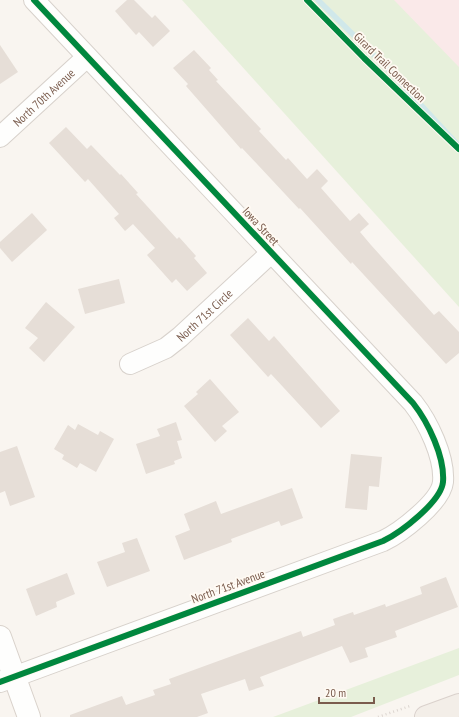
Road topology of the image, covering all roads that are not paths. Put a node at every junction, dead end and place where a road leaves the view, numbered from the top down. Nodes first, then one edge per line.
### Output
1 (34, 0) edge
2 (87, 57) junction
3 (0, 137) edge
4 (271, 253) junction
5 (130, 364) dead end
6 (443, 483) joint
7 (0, 637) edge
8 (7, 679) edge
9 (459, 705) edge
10 (29, 717) edge
11 (426, 717) edge

1 - 2 street, Iowa Street
2 - 3 street, North 70th Avenue
2 - 4 street, Iowa Street
4 - 5 street, North 71st Circle
4 - 6 street, Iowa Street
6 - 8 street, North 71st Avenue
7 - 8 street
8 - 10 street
9 - 11 main road

